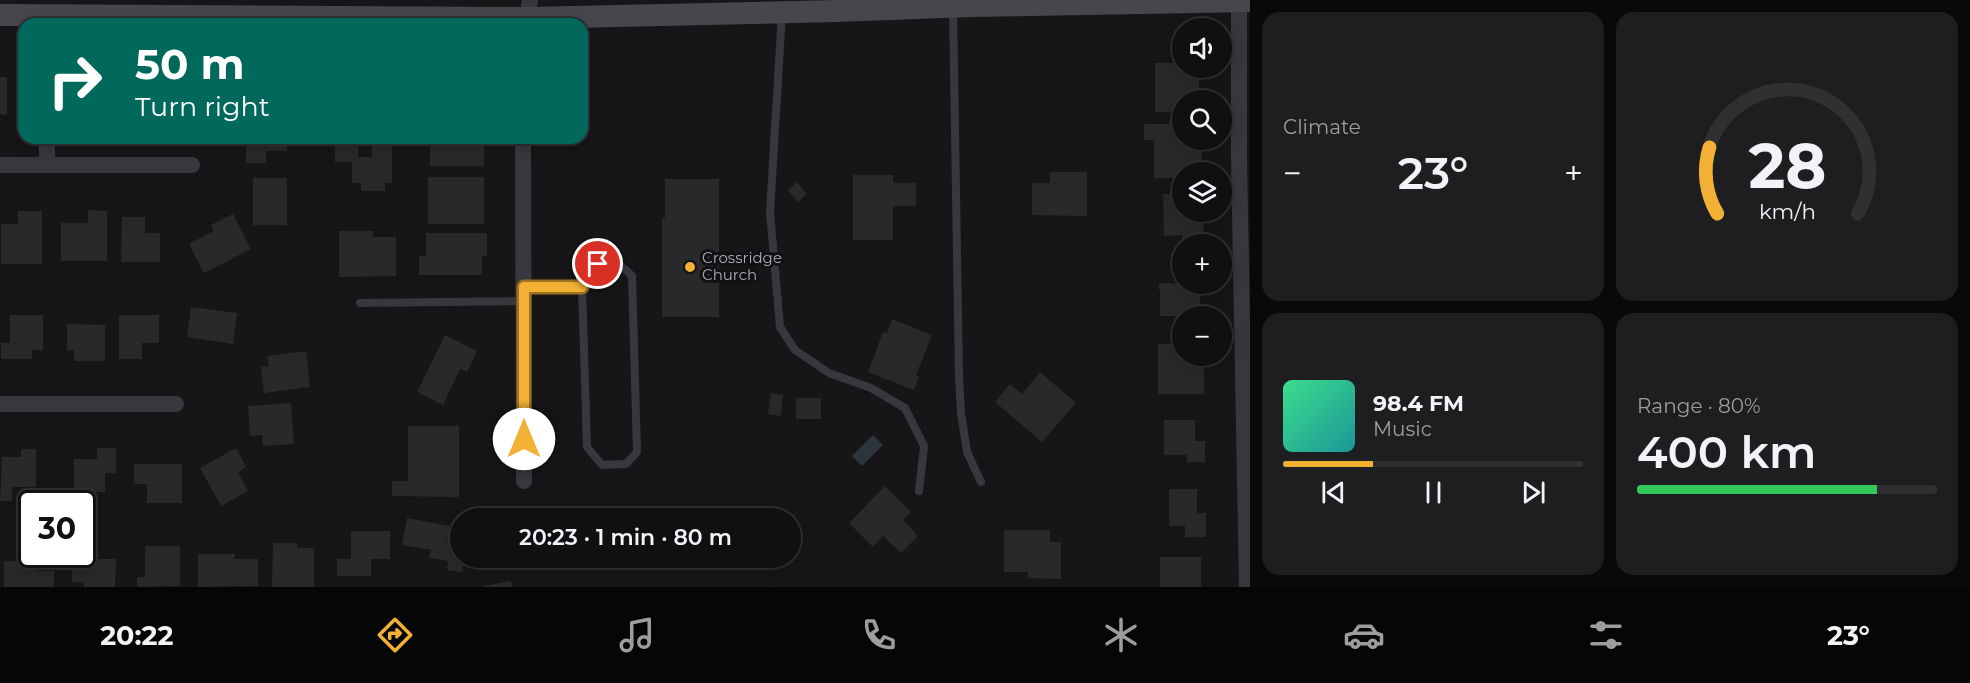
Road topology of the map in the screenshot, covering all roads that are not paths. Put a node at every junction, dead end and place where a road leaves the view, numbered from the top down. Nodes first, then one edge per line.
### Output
1 (1244, 1) edge
2 (953, 7) junction
3 (782, 12) junction
4 (48, 13) edge
5 (528, 14) edge
6 (0, 15) edge
7 (47, 144) edge
8 (523, 144) edge
9 (1244, 159) edge
10 (0, 165) edge
11 (47, 165) junction
12 (192, 165) dead end
13 (582, 287) junction
14 (524, 294) junction
15 (360, 303) dead end
16 (0, 404) edge
17 (176, 404) dead end
18 (1247, 412) edge
19 (524, 481) dead end
20 (981, 482) dead end
21 (919, 491) dead end
22 (1247, 587) edge

1 - 2 main road
1 - 9 street
2 - 3 main road
2 - 20 lane
3 - 5 main road
3 - 21 lane
4 - 5 main road
4 - 6 main road
7 - 11 street
8 - 14 street
9 - 18 street
10 - 11 street
11 - 12 street
13 - 13 lane
13 - 14 lane
14 - 15 lane
14 - 19 street
16 - 17 street
18 - 22 street

